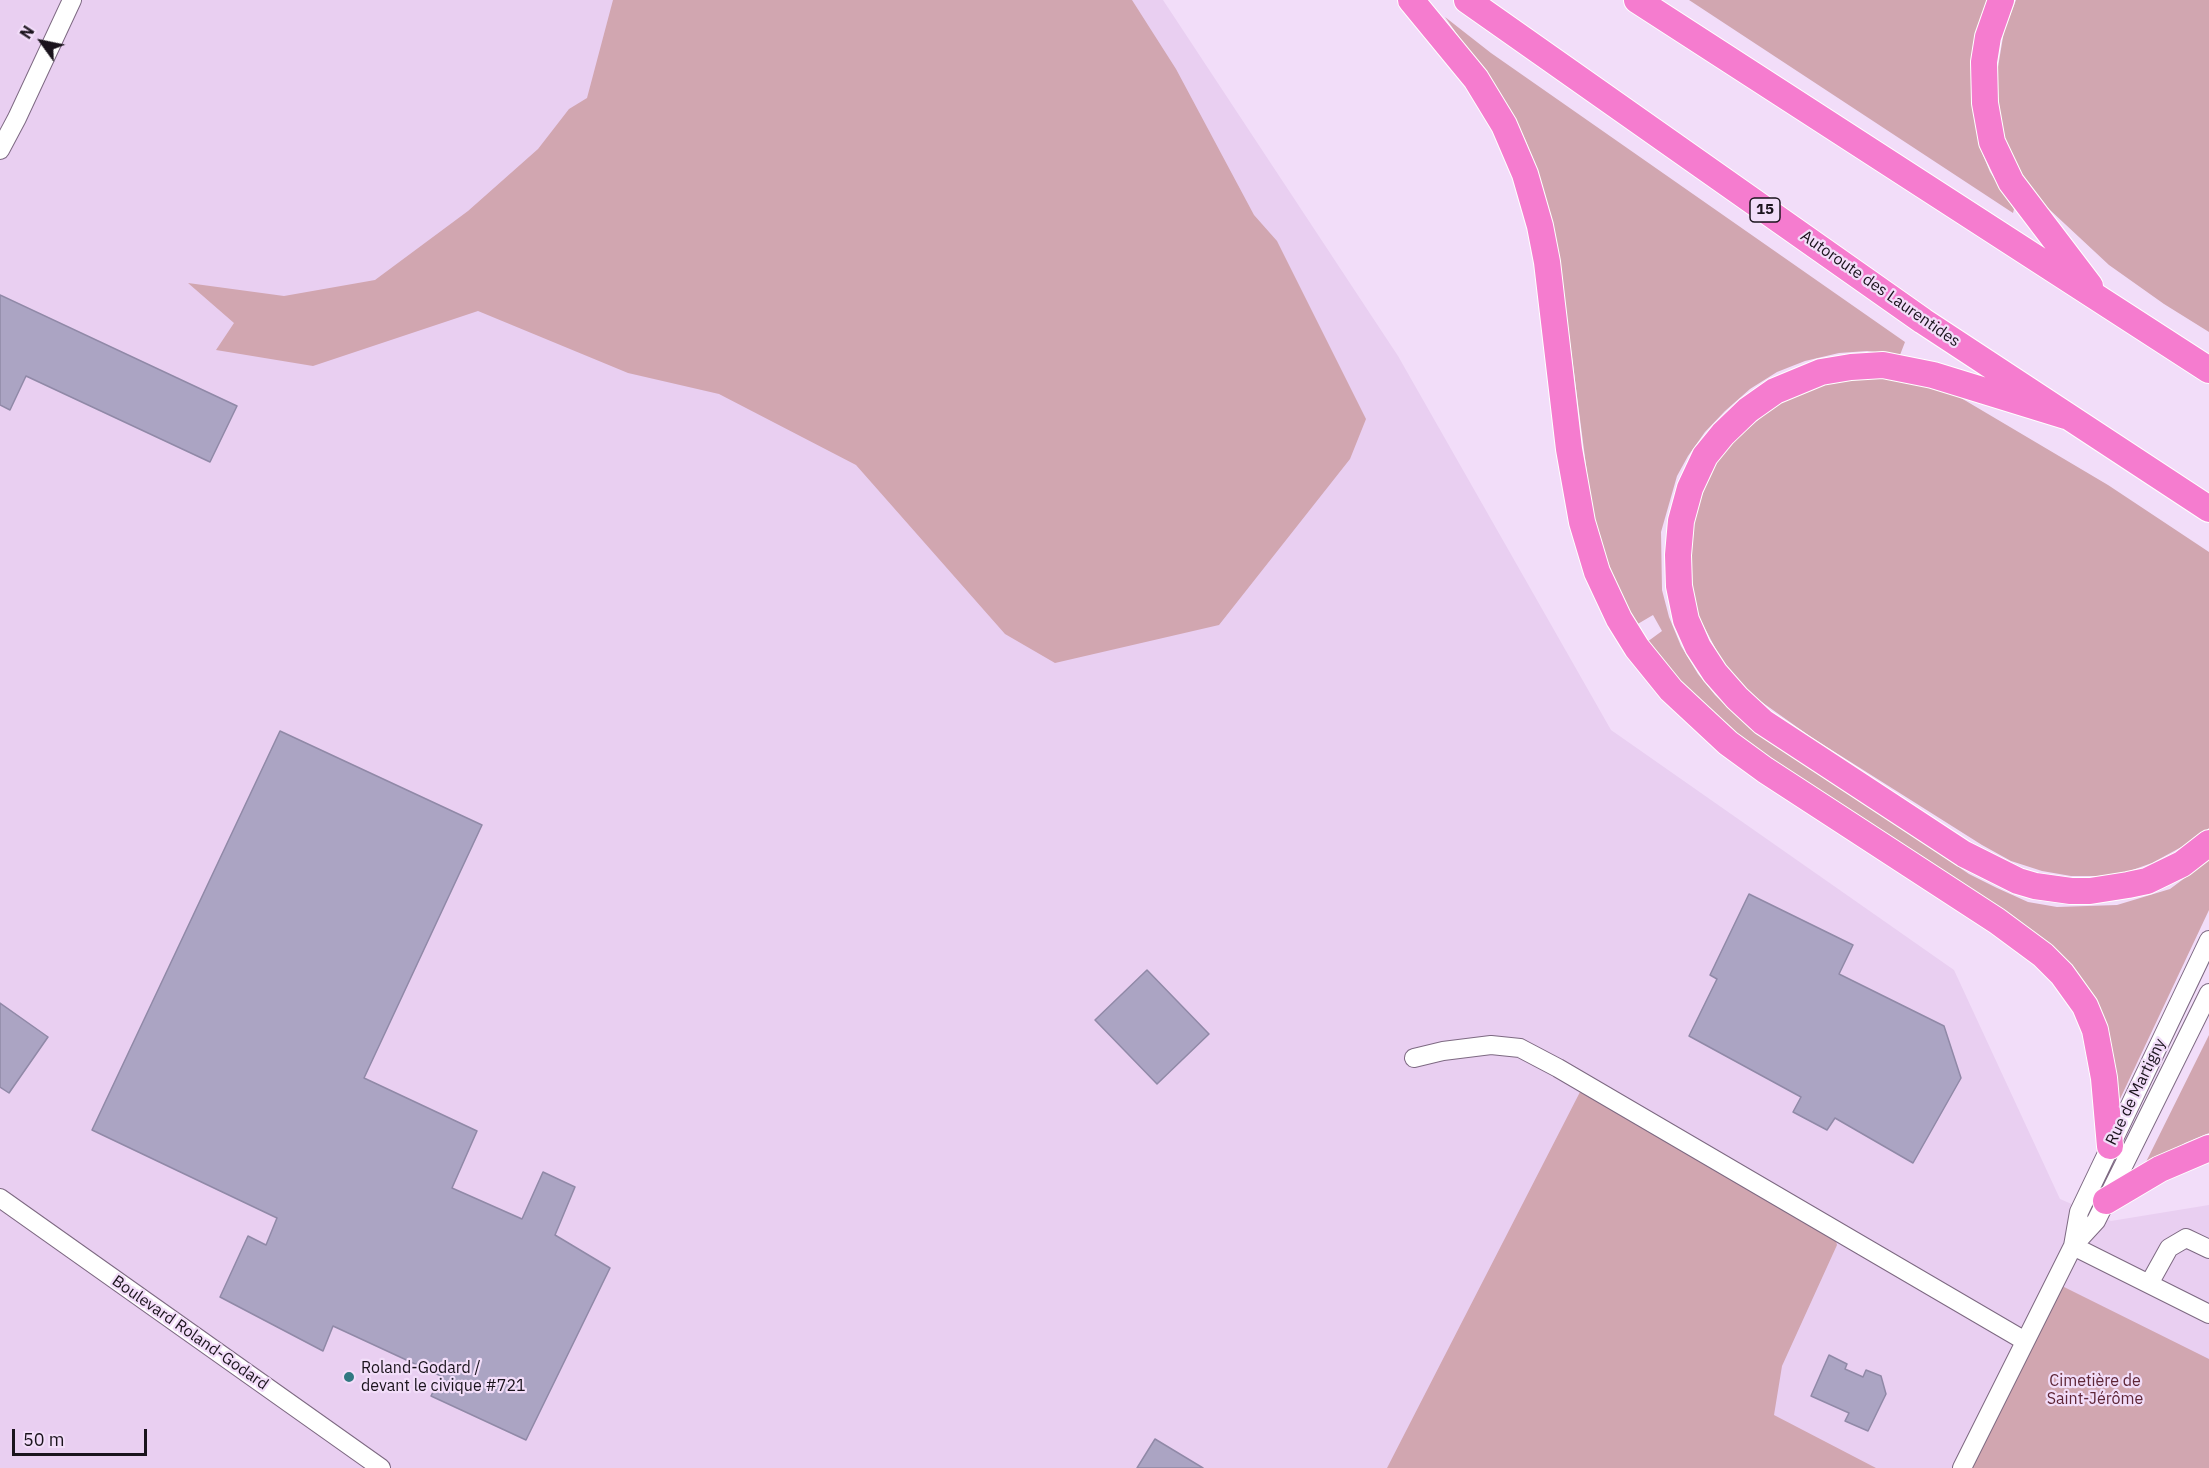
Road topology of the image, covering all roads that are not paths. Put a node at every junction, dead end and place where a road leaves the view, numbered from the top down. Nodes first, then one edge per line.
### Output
1 (72, 0) edge
2 (1411, 0) edge
3 (1467, 0) edge
4 (1637, 0) edge
5 (2001, 0) edge
6 (0, 150) edge
7 (2102, 301) junction
8 (2209, 370) edge
9 (2066, 416) junction
10 (2209, 509) edge
11 (2209, 843) edge
12 (2209, 940) edge
13 (2209, 993) edge
14 (1414, 1058) dead end
15 (2110, 1146) junction
16 (2209, 1148) edge
17 (0, 1198) edge
18 (2106, 1201) junction
19 (2073, 1246) junction
20 (2209, 1249) edge
21 (2149, 1284) junction
22 (2209, 1314) edge
23 (2025, 1341) junction
24 (381, 1468) edge
25 (1962, 1468) edge

1 - 6 street
2 - 15 highway
3 - 9 highway, Autoroute des Laurentides / 15
4 - 7 highway
5 - 7 highway
7 - 8 highway
9 - 10 highway, Autoroute des Laurentides / 15
9 - 11 highway
12 - 15 street, Rue de Martigny
13 - 18 street, Rue de Martigny
14 - 23 street
15 - 19 street, Rue de Martigny
16 - 18 highway
17 - 24 street, Boulevard Roland-Godard
18 - 19 street, Rue de Martigny
19 - 21 street
19 - 23 street, Rue de Martigny
20 - 21 street
21 - 22 street
23 - 25 street, Rue de Martigny

